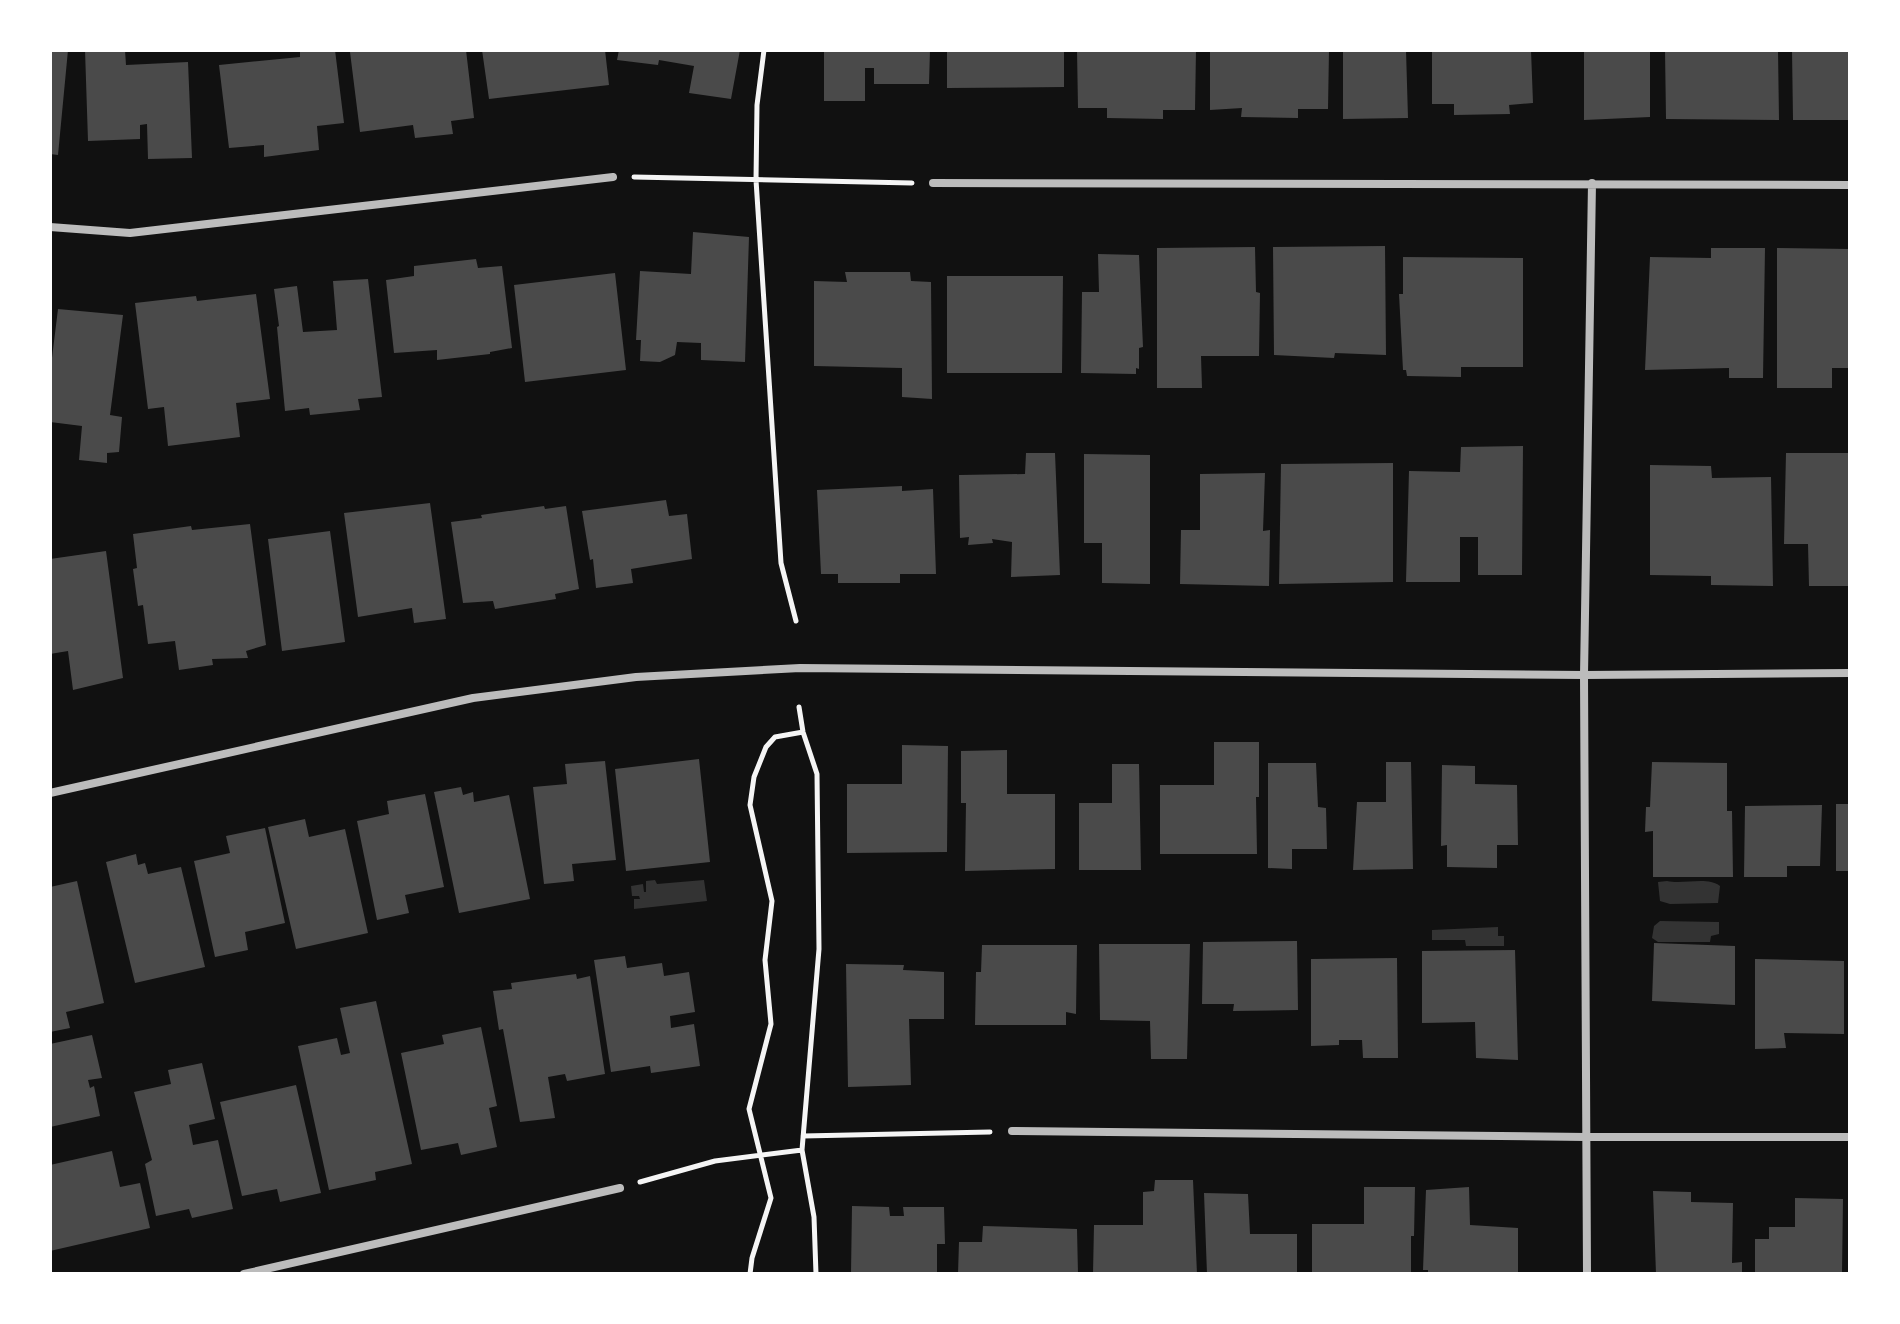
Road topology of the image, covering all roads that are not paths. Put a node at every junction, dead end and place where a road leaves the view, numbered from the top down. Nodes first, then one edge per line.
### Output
1 (613, 177) road end
2 (933, 183) road end
3 (1592, 183) junction
4 (1850, 185) edge
5 (50, 227) edge
6 (1850, 673) edge
7 (1584, 675) junction
8 (50, 793) edge
9 (1012, 1131) road end
10 (1586, 1137) junction
11 (1850, 1137) edge
12 (620, 1188) road end
13 (244, 1274) edge
14 (1587, 1274) edge

1 - 5 street
2 - 3 street
3 - 4 street
3 - 7 street
6 - 7 street
7 - 8 street
7 - 10 street
9 - 10 street
10 - 11 street
10 - 14 street
12 - 13 street

